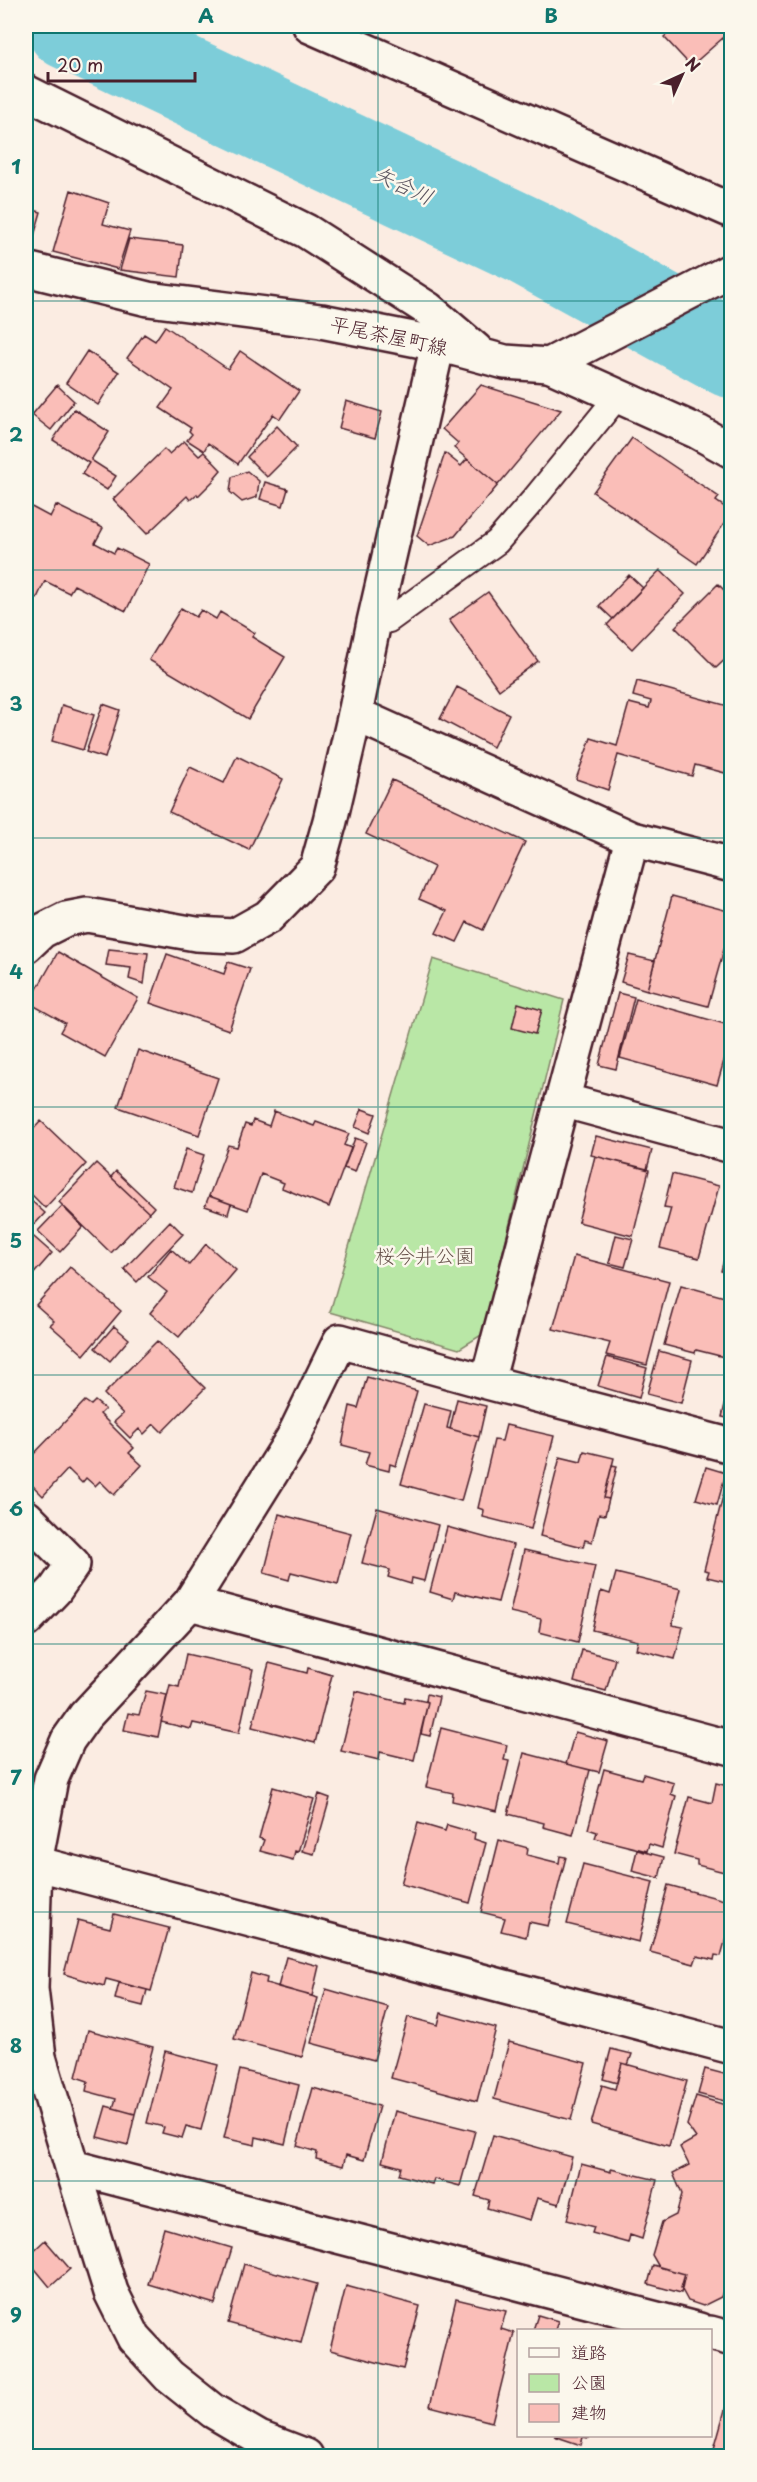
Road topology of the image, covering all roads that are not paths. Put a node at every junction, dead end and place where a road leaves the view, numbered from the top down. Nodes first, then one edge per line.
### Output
1 (310, 26) edge
2 (26, 92) edge
3 (732, 211) edge
4 (26, 269) edge
5 (732, 270) edge
6 (438, 344) junction
7 (482, 356) junction
8 (549, 365) junction
9 (618, 396) junction
10 (732, 451) edge
11 (374, 622) junction
12 (355, 714) junction
13 (632, 838) junction
14 (732, 865) edge
15 (26, 946) edge
16 (562, 1100) junction
17 (732, 1146) edge
18 (488, 1382) junction
19 (732, 1446) edge
20 (26, 1517) edge
21 (190, 1603) junction
22 (26, 1620) edge
23 (732, 1748) edge
24 (35, 1863) junction
25 (732, 2047) edge
26 (72, 2168) junction
27 (691, 2329) edge
28 (712, 2333) edge
29 (732, 2339) edge
30 (306, 2457) edge

1 - 3 street
2 - 7 street
4 - 6 street, 平尾茶屋町線
5 - 8 street
6 - 7 street, 平尾茶屋町線
6 - 11 street
7 - 8 street, 平尾茶屋町線
8 - 9 street
9 - 10 street
9 - 11 lane
11 - 12 street
12 - 13 street
12 - 15 street
13 - 14 street
13 - 16 street
16 - 17 street
16 - 18 street
18 - 19 street
18 - 21 street
20 - 22 street
21 - 23 street
21 - 24 street
24 - 25 street
24 - 26 street
26 - 27 street
26 - 30 street
28 - 29 street

